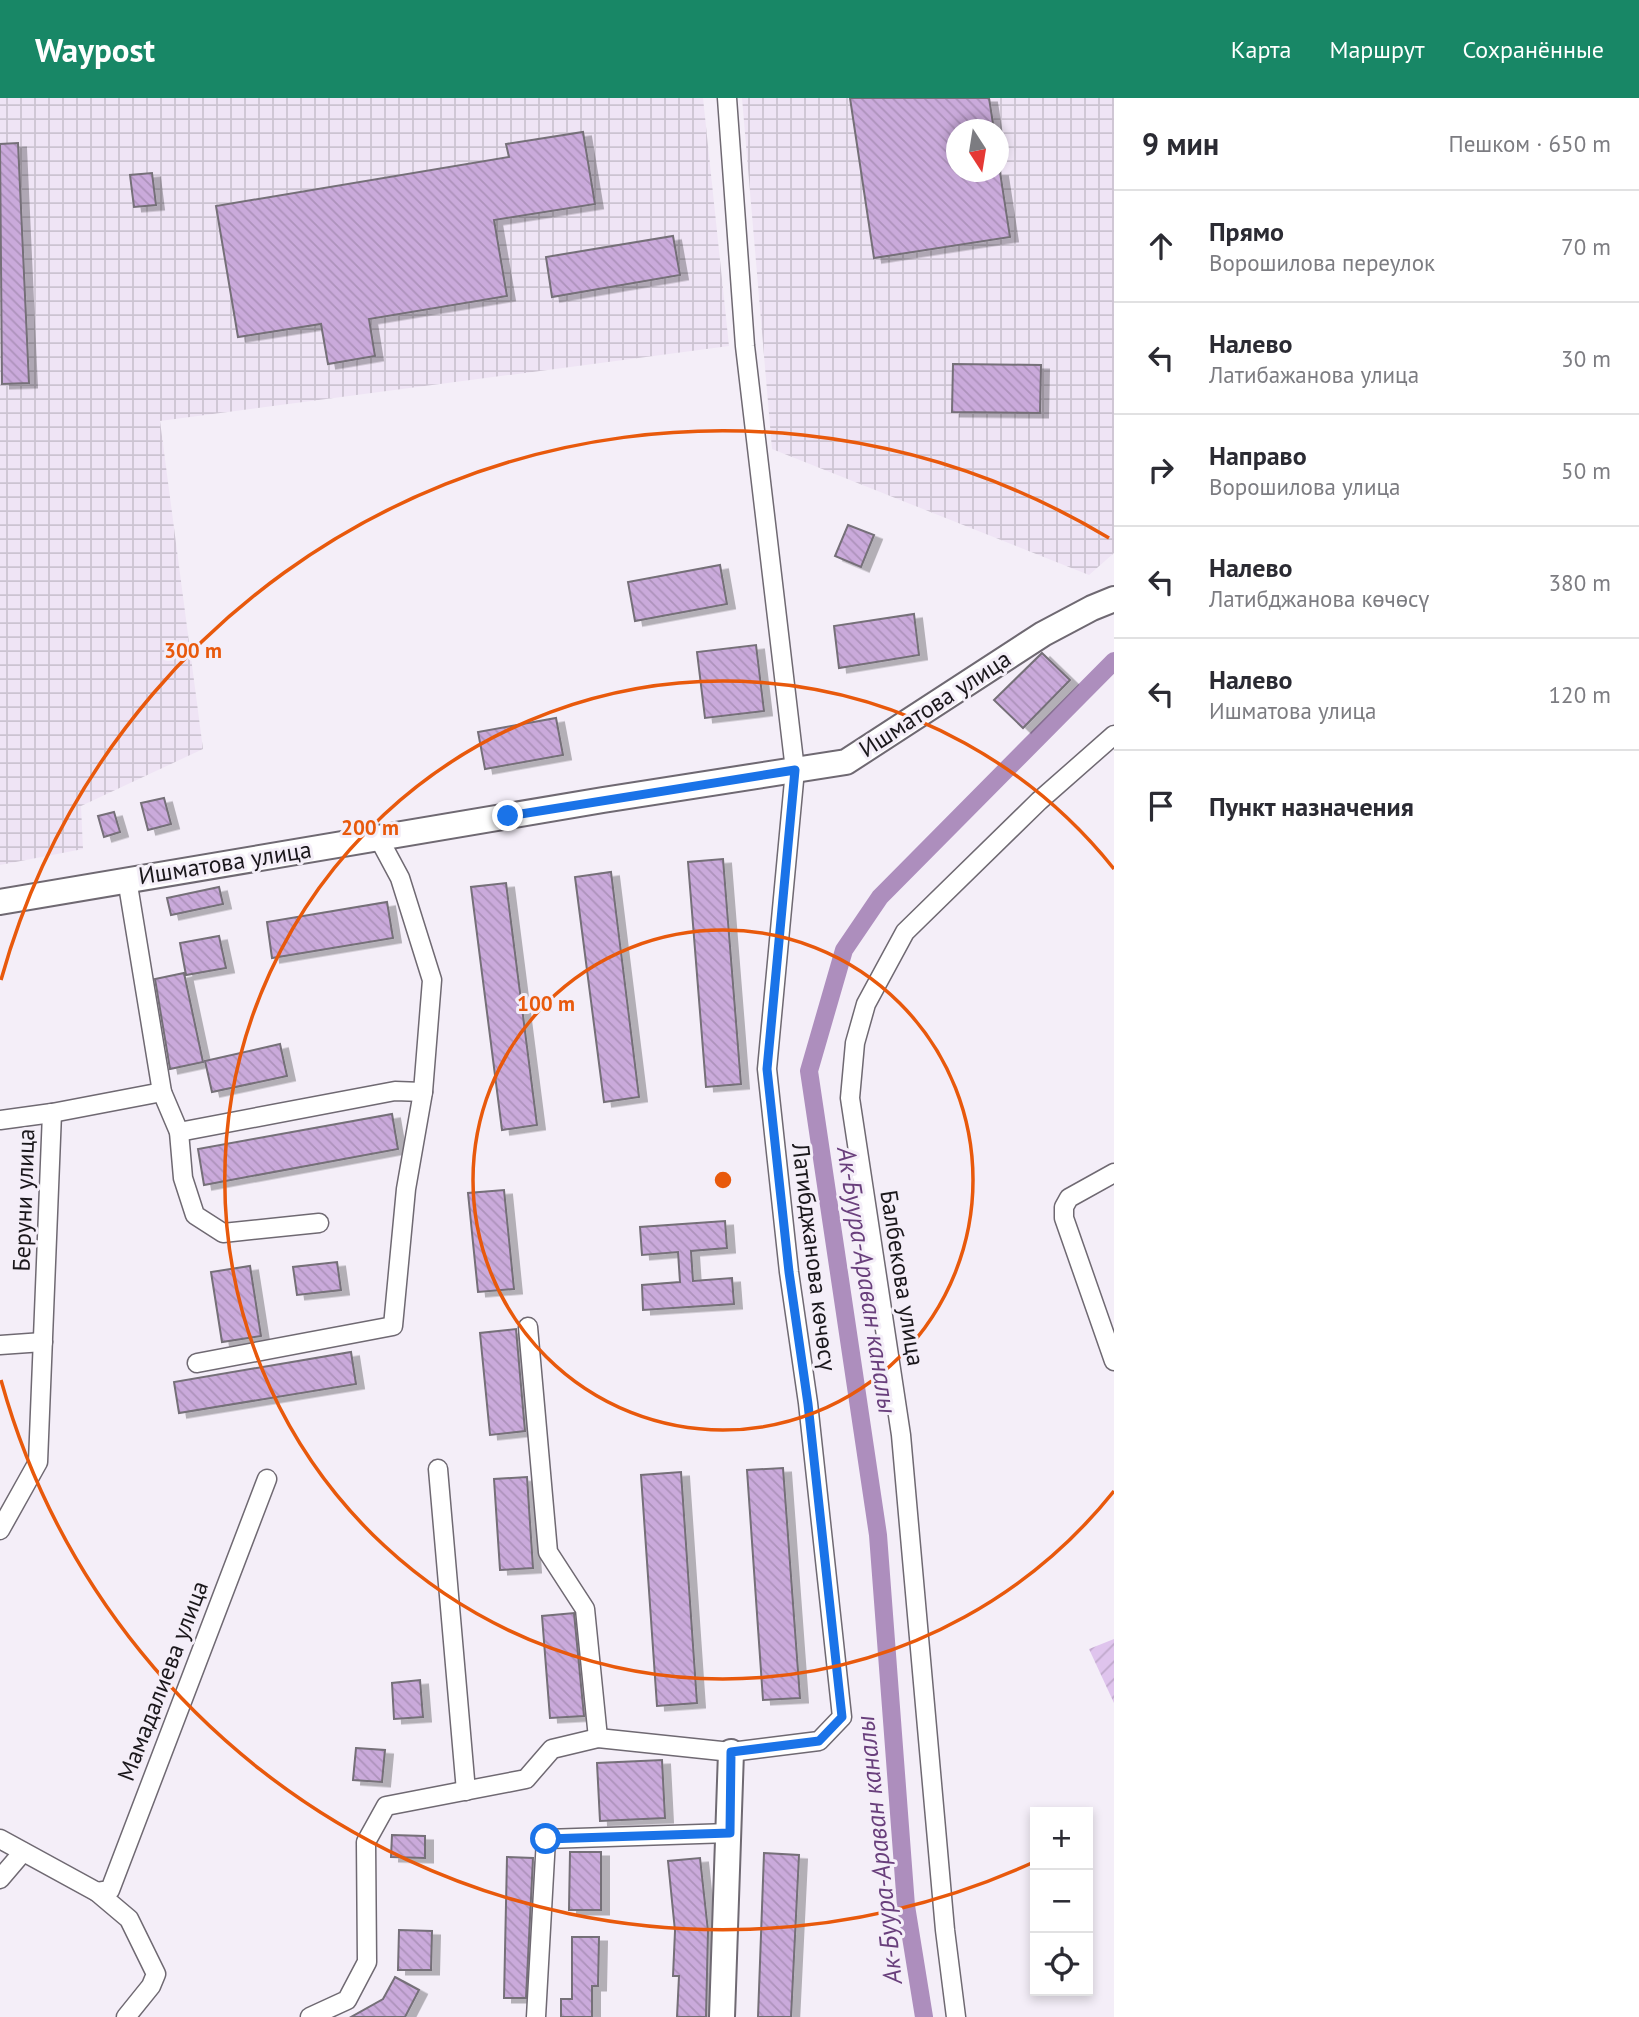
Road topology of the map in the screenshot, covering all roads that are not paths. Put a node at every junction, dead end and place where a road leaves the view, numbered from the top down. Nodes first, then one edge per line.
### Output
1 (727, 98) edge
2 (1114, 599) edge
3 (1114, 735) edge
4 (795, 770) junction
5 (378, 837) junction
6 (127, 879) junction
7 (0, 902) edge
8 (162, 1091) junction
9 (423, 1092) junction
10 (52, 1113) junction
11 (0, 1120) edge
12 (179, 1132) junction
13 (1114, 1174) edge
14 (319, 1223) dead end
15 (528, 1327) dead end
16 (43, 1342) junction
17 (0, 1346) edge
18 (1114, 1361) edge
19 (197, 1363) dead end
20 (438, 1469) dead end
21 (267, 1479) dead end
22 (0, 1530) edge
23 (598, 1738) junction
24 (731, 1752) junction
25 (466, 1791) junction
26 (730, 1833) junction
27 (0, 1839) edge
28 (23, 1852) junction
29 (0, 1879) edge
30 (97, 1892) junction
31 (126, 2017) edge
32 (310, 2017) edge
33 (536, 2017) edge
34 (722, 2017) edge
35 (956, 2017) edge

1 - 4 street
2 - 4 main road, Ишматова улица
3 - 35 street, Балбекова улица
4 - 5 main road, Ишматова улица
4 - 24 street, Латибджанова көчөсү
5 - 6 main road, Ишматова улица
5 - 9 street
6 - 7 main road, Ишматова улица
6 - 8 street
8 - 10 street
8 - 12 street
9 - 12 street
9 - 19 street
10 - 11 street
10 - 16 street, Беруни улица
12 - 14 street
13 - 18 street
15 - 23 street
16 - 17 street
16 - 22 street, Беруни улица
20 - 25 street
21 - 30 street, Мамадалиева улица
23 - 24 street
23 - 25 street
24 - 26 main road
25 - 32 street
26 - 33 street
26 - 34 main road
27 - 28 street
28 - 29 street
28 - 30 street
30 - 31 street

